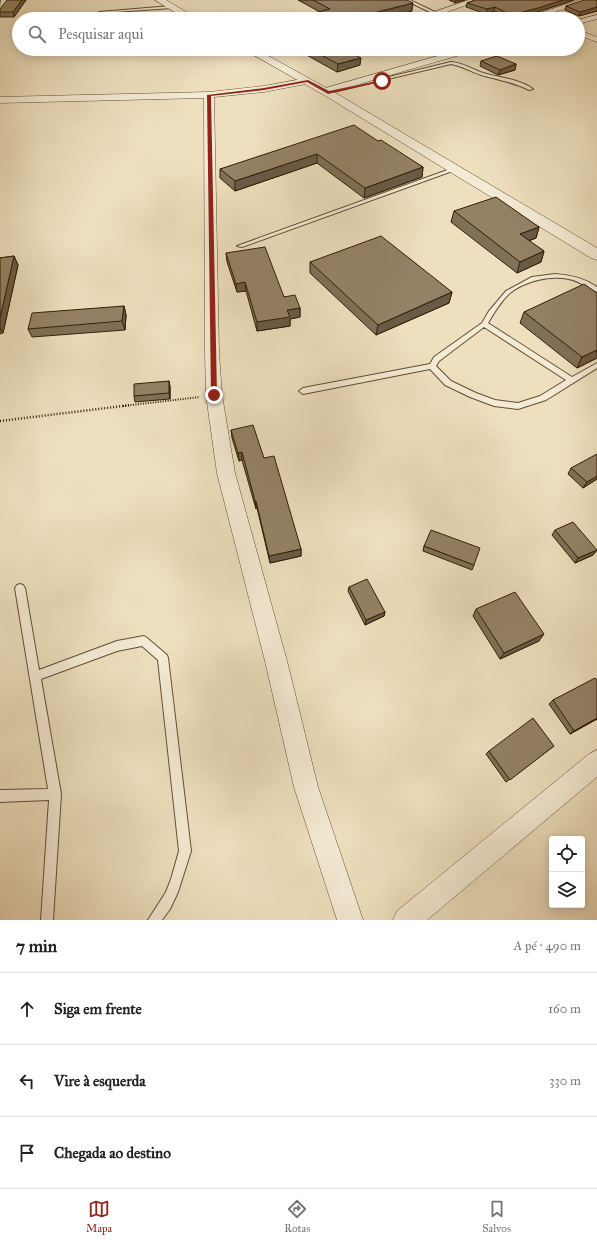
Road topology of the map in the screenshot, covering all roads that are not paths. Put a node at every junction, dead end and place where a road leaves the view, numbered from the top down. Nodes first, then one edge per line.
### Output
1 (6, 0) edge
2 (159, 0) edge
3 (407, 0) edge
4 (477, 0) edge
5 (586, 0) edge
6 (0, 7) edge
7 (171, 7) junction
8 (101, 12) dead end
9 (180, 12) edge
10 (434, 12) edge
11 (439, 12) edge
12 (547, 12) edge
13 (597, 17) edge
14 (585, 20) edge
15 (585, 35) edge
16 (597, 40) edge
17 (261, 56) edge
18 (448, 56) edge
19 (308, 81) junction
20 (531, 89) dead end
21 (327, 92) junction
22 (209, 95) junction
23 (0, 100) edge
24 (455, 169) junction
25 (240, 246) dead end
26 (597, 254) edge
27 (597, 290) edge
28 (484, 324) junction
29 (597, 365) edge
30 (432, 366) junction
31 (571, 380) junction
32 (303, 391) dead end
33 (20, 588) dead end
34 (35, 676) junction
35 (597, 762) edge
36 (55, 794) junction
37 (0, 796) edge
38 (47, 920) edge
39 (154, 920) edge
40 (350, 920) edge
41 (406, 920) edge

1 - 6 street
2 - 7 street
3 - 10 lane
4 - 11 street
5 - 12 street
7 - 8 lane
7 - 9 street
13 - 14 street
15 - 16 street
17 - 19 street
18 - 21 street
19 - 21 street
19 - 22 street
20 - 21 lane
21 - 24 street
22 - 23 street
22 - 40 street
24 - 25 lane
24 - 26 street
27 - 28 lane
28 - 30 lane
28 - 31 lane
29 - 31 lane
30 - 31 lane
30 - 32 lane
33 - 34 lane
34 - 36 lane
34 - 39 lane
35 - 41 street
36 - 37 lane
36 - 38 lane

